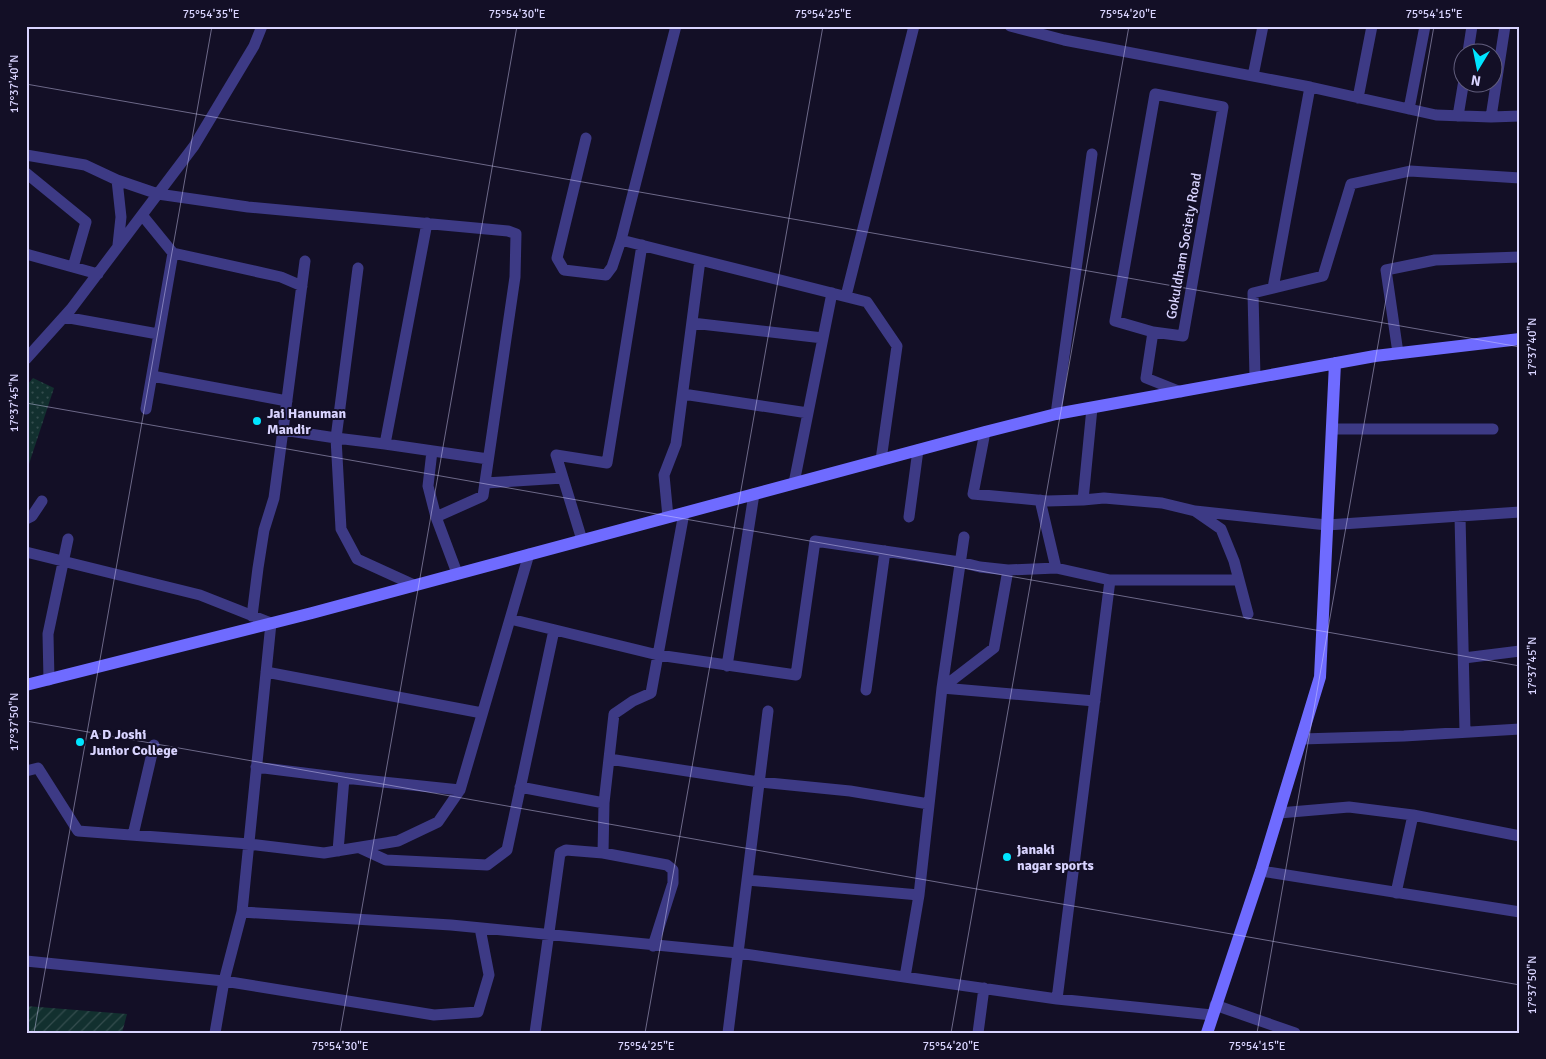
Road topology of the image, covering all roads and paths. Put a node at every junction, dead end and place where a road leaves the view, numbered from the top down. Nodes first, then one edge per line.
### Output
1 (262, 26) edge
2 (676, 26) edge
3 (914, 26) edge
4 (1010, 26) edge
5 (1263, 26) edge
6 (1372, 26) edge
7 (1425, 26) edge
8 (1472, 26) edge
9 (1505, 26) edge
10 (1470, 42) edge
11 (1253, 76) junction
12 (1310, 87) junction
13 (1462, 92) edge
14 (1358, 98) junction
15 (1409, 109) junction
16 (1458, 116) junction
17 (1520, 116) edge
18 (1491, 117) junction
19 (586, 138) dead end
20 (1092, 154) dead end
21 (26, 155) edge
22 (26, 173) edge
23 (1520, 178) edge
24 (117, 180) junction
25 (158, 194) junction
26 (142, 215) junction
27 (427, 223) junction
28 (622, 240) junction
29 (642, 245) junction
30 (118, 247) junction
31 (173, 253) junction
32 (26, 254) edge
33 (1520, 257) edge
34 (700, 260) junction
35 (305, 261) dead end
36 (73, 267) junction
37 (358, 268) dead end
38 (98, 274) junction
39 (302, 286) junction
40 (1273, 288) junction
41 (832, 293) junction
42 (846, 296) junction
43 (64, 317) junction
44 (692, 323) junction
45 (1153, 332) junction
46 (158, 334) junction
47 (823, 338) junction
48 (1520, 339) edge
49 (1398, 353) junction
50 (26, 359) edge
51 (1335, 364) junction
52 (152, 376) junction
53 (1255, 378) junction
54 (1181, 392) junction
55 (683, 394) junction
56 (287, 401) junction
57 (1092, 408) junction
58 (146, 409) dead end
59 (808, 414) junction
60 (1056, 414) junction
61 (1493, 428) dead end
62 (283, 430) junction
63 (1332, 430) junction
64 (985, 432) junction
65 (336, 438) junction
66 (385, 444) junction
67 (918, 450) junction
68 (432, 451) junction
69 (488, 459) junction
70 (882, 460) junction
71 (563, 478) junction
72 (485, 483) junction
73 (794, 483) junction
74 (754, 494) junction
75 (1040, 500) junction
76 (1083, 500) junction
77 (42, 501) dead end
78 (1195, 511) junction
79 (1520, 512) edge
80 (684, 513) junction
81 (1460, 516) junction
82 (436, 517) junction
83 (668, 517) junction
84 (910, 517) dead end
85 (26, 519) edge
86 (1327, 525) junction
87 (964, 537) dead end
88 (68, 539) dead end
89 (582, 540) junction
90 (26, 552) edge
91 (885, 552) junction
92 (529, 554) junction
93 (64, 561) junction
94 (960, 562) junction
95 (1056, 568) junction
96 (1008, 570) junction
97 (457, 573) junction
98 (1110, 580) junction
99 (1239, 580) junction
100 (414, 585) junction
101 (1248, 614) dead end
102 (252, 616) junction
103 (510, 619) junction
104 (271, 623) junction
105 (554, 630) junction
106 (1520, 651) edge
107 (658, 655) junction
108 (1464, 658) junction
109 (727, 666) junction
110 (266, 672) junction
111 (48, 680) junction
112 (26, 685) edge
113 (942, 688) junction
114 (866, 690) dead end
115 (1095, 701) junction
116 (768, 711) dead end
117 (482, 713) junction
118 (1520, 729) edge
119 (1465, 732) junction
120 (1301, 739) junction
121 (154, 745) dead end
122 (609, 759) junction
123 (256, 766) junction
124 (26, 770) edge
125 (344, 778) junction
126 (759, 782) junction
127 (520, 787) junction
128 (460, 790) junction
129 (604, 803) junction
130 (929, 804) junction
131 (1278, 812) junction
132 (1413, 815) junction
133 (133, 835) junction
134 (1520, 836) edge
135 (249, 844) junction
136 (360, 848) junction
137 (338, 851) junction
138 (603, 853) junction
139 (1261, 871) junction
140 (747, 880) junction
141 (1396, 892) junction
142 (919, 896) junction
143 (242, 912) junction
144 (1520, 912) edge
145 (480, 928) junction
146 (548, 935) junction
147 (653, 946) junction
148 (738, 953) junction
149 (26, 961) edge
150 (905, 977) junction
151 (224, 981) junction
152 (984, 988) junction
153 (1057, 998) junction
154 (1213, 1010) junction
155 (215, 1033) edge
156 (535, 1033) edge
157 (728, 1033) edge
158 (978, 1033) edge
159 (1207, 1033) edge
160 (1295, 1033) edge

1 - 25 street
2 - 28 street
3 - 42 street
4 - 11 street
5 - 11 street
6 - 14 street
7 - 15 street
8 - 10 street
9 - 18 street
11 - 12 street
12 - 14 street
12 - 40 street
13 - 16 street
14 - 15 street
15 - 16 street
16 - 18 street
17 - 18 street
19 - 28 street
20 - 60 street
21 - 24 street
22 - 36 street
23 - 40 street
24 - 25 street
24 - 30 street
25 - 26 street
25 - 27 street
26 - 30 street
26 - 31 street
27 - 66 street
27 - 69 street
28 - 29 street
29 - 34 street
29 - 71 street
30 - 38 street
31 - 39 street
31 - 46 street
32 - 36 street
33 - 49 street
34 - 41 street
34 - 44 street
35 - 39 street
36 - 38 street
37 - 65 street
38 - 43 street
39 - 56 street
40 - 53 street
41 - 42 street
41 - 47 street
42 - 70 street
43 - 46 street
43 - 50 street
44 - 47 street
44 - 55 street
45 - 45 street, Gokuldham Society Road
45 - 54 street, Gokuldham Society Road
46 - 52 street
47 - 59 street
48 - 49 street
49 - 51 street
51 - 53 street
51 - 63 street
52 - 56 street
52 - 58 street
53 - 54 street
54 - 57 street
55 - 59 street
55 - 83 street
56 - 62 street
57 - 60 street
57 - 76 street
59 - 73 street
60 - 64 street
61 - 63 street
62 - 65 street
62 - 102 street
63 - 86 street
64 - 67 street
64 - 75 street
65 - 66 street
65 - 100 street
66 - 68 street
67 - 70 street
67 - 84 street
68 - 69 street
68 - 82 street
69 - 72 street
70 - 73 street
71 - 72 street
71 - 89 street
72 - 82 street
73 - 74 street
74 - 80 street
74 - 109 street
75 - 76 street
75 - 95 street
76 - 78 street
77 - 85 street
78 - 86 street
78 - 99 street
79 - 81 street
80 - 83 street
80 - 107 street
81 - 86 street
81 - 108 street
82 - 97 street
83 - 89 street
86 - 120 street
87 - 94 street
88 - 93 street
89 - 92 street
90 - 93 street
91 - 94 street
91 - 109 street
91 - 114 street
92 - 97 street
92 - 103 street
93 - 102 street
93 - 111 street
94 - 96 street
94 - 113 street
95 - 96 street
95 - 98 street
96 - 113 street
97 - 100 street
98 - 99 street
98 - 115 street
99 - 101 street
100 - 104 street
102 - 104 street
103 - 105 street
103 - 117 street
104 - 110 street
104 - 111 street
105 - 107 street
105 - 127 street
106 - 108 street
107 - 109 street
107 - 122 street
108 - 119 street
110 - 117 street
110 - 123 street
111 - 112 street
113 - 115 street
113 - 130 street
115 - 153 street
116 - 126 street
117 - 128 street
118 - 119 street
119 - 120 street
120 - 131 street
121 - 133 street
122 - 126 street
122 - 129 street
123 - 125 street
123 - 135 street
124 - 133 street
125 - 128 street
125 - 137 street
126 - 130 street
126 - 140 street
127 - 129 street
127 - 136 street
128 - 136 street
129 - 138 street
130 - 142 street
131 - 132 street
131 - 139 street
132 - 134 street
132 - 141 street
133 - 135 street
135 - 137 street
135 - 143 street
136 - 137 street
138 - 146 street
138 - 147 street
139 - 141 street
139 - 154 street
140 - 142 street
140 - 148 street
141 - 144 street
142 - 150 street
143 - 145 street
143 - 151 street
145 - 146 street
145 - 151 street
146 - 147 street
146 - 156 street
147 - 148 street
148 - 150 street
148 - 157 street
149 - 151 street
150 - 152 street
151 - 155 street
152 - 153 street
152 - 158 street
153 - 154 street
154 - 159 street
154 - 160 street

